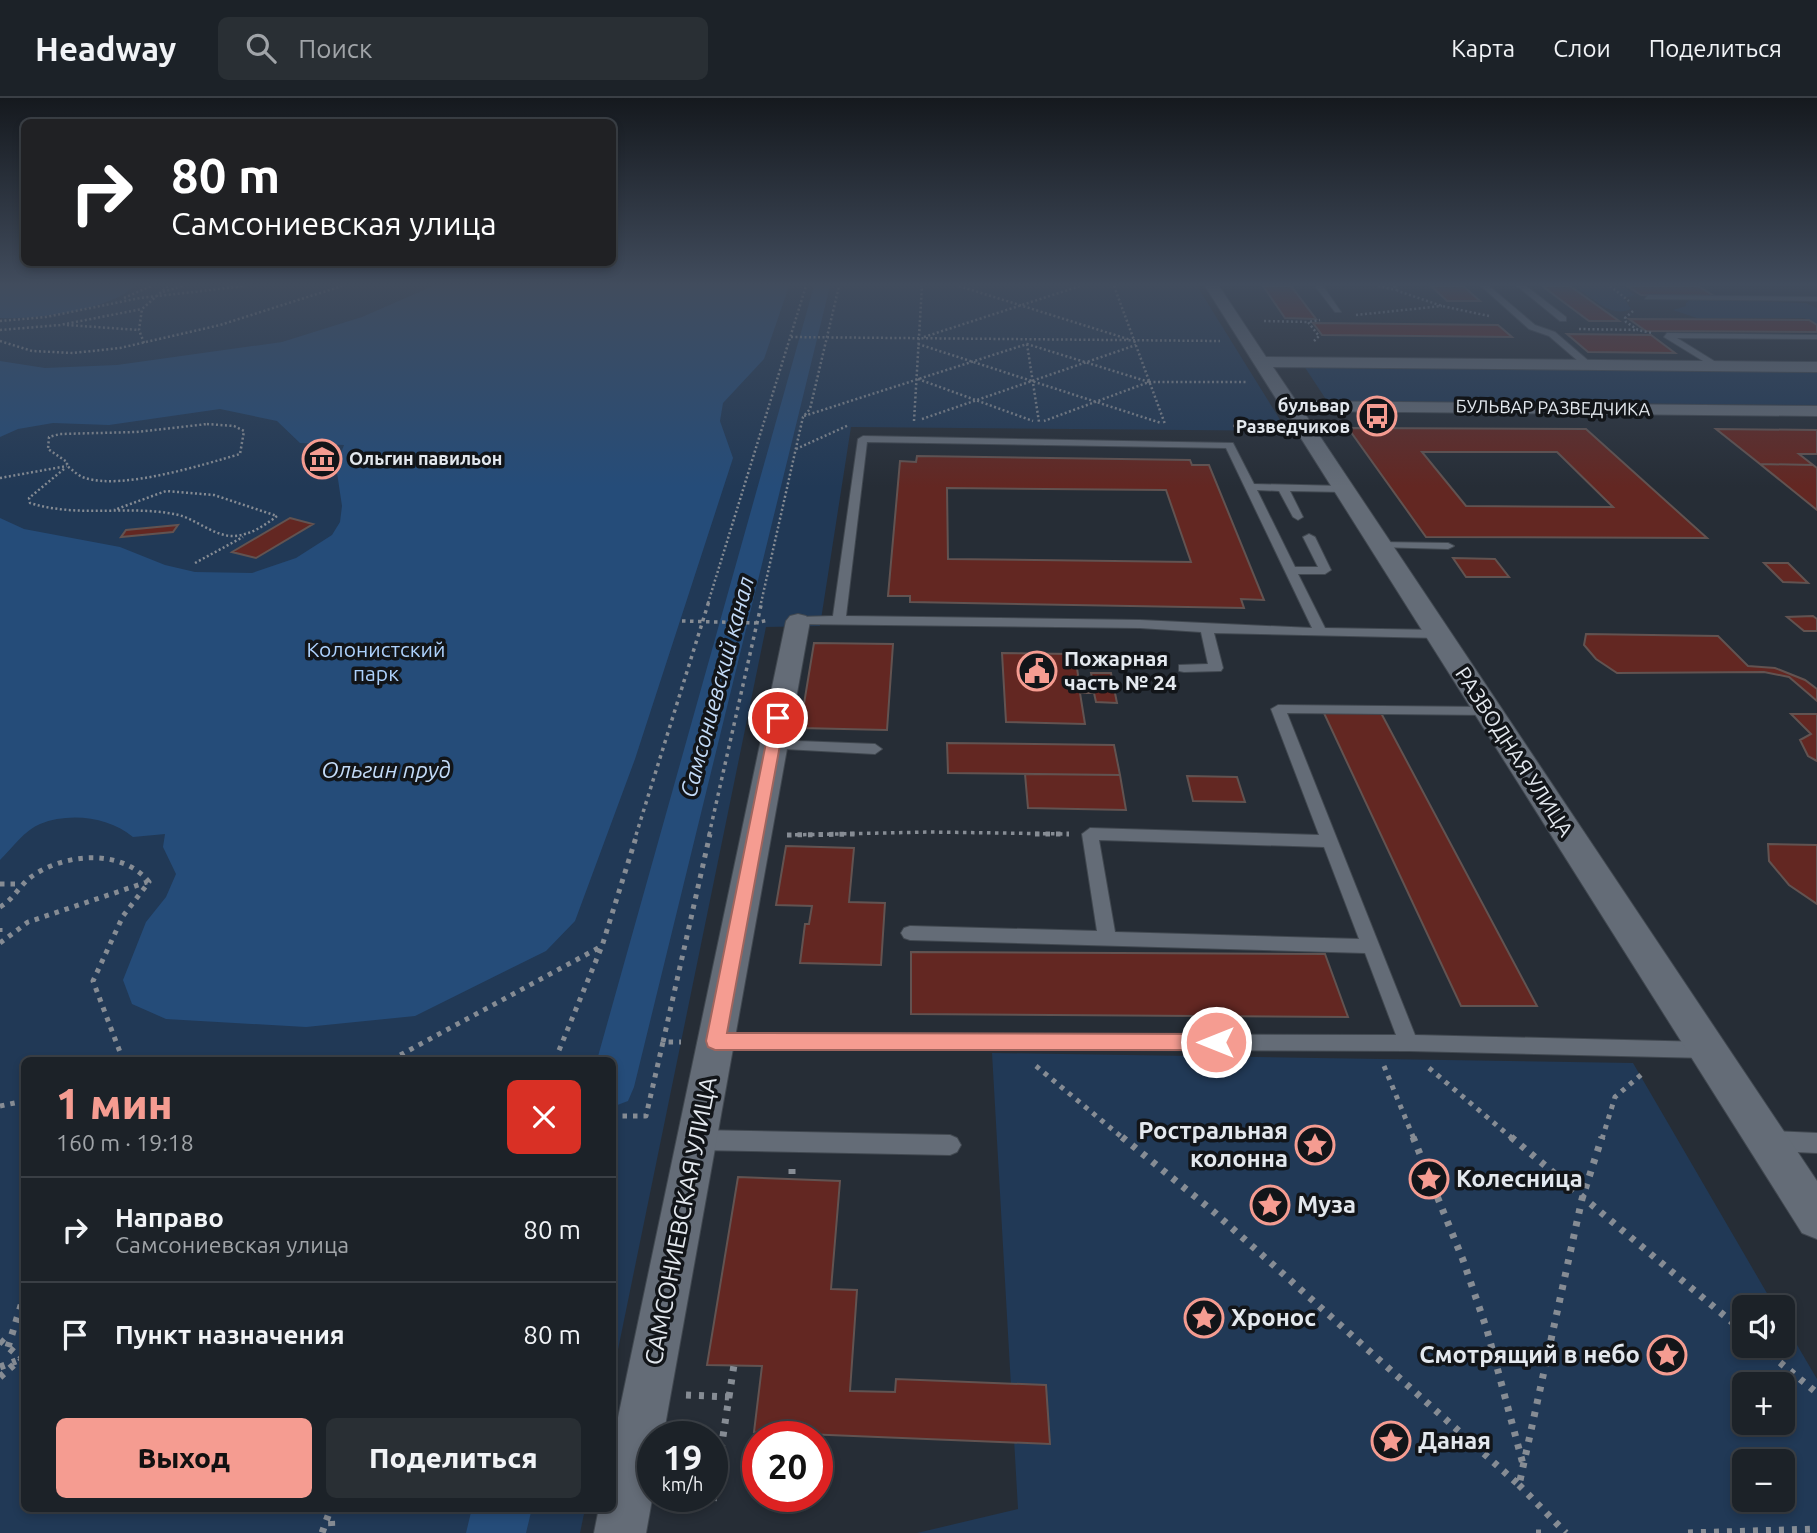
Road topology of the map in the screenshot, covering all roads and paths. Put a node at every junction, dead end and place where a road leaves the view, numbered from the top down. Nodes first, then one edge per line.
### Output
1 (786, 353) edge
2 (824, 353) edge
3 (918, 353) edge
4 (949, 353) edge
5 (995, 353) edge
6 (1028, 353) edge
7 (1059, 353) edge
8 (1109, 353) edge
9 (1139, 353) edge
10 (1256, 353) edge
11 (1574, 353) edge
12 (1695, 353) edge
13 (972, 361) junction
14 (1085, 362) junction
15 (1262, 362) junction
16 (1588, 365) junction
17 (1716, 366) junction
18 (1817, 367) edge
19 (918, 379) junction
20 (1032, 381) junction
21 (1149, 382) junction
22 (1249, 382) dead end
23 (973, 401) junction
24 (1095, 402) junction
25 (1290, 406) junction
26 (1817, 411) edge
27 (803, 416) junction
28 (1039, 423) junction
29 (67, 466) junction
30 (0, 478) edge
31 (1251, 487) junction
32 (1283, 488) junction
33 (1344, 489) junction
34 (114, 510) junction
35 (1298, 517) dead end
36 (247, 535) junction
37 (1309, 537) dead end
38 (1380, 545) junction
39 (1448, 545) dead end
40 (195, 563) dead end
41 (1290, 570) junction
42 (839, 620) junction
43 (682, 621) dead end
44 (798, 621) joint
45 (704, 622) junction
46 (755, 623) junction
47 (1206, 627) junction
48 (1320, 632) junction
49 (1438, 634) junction
50 (1184, 668) dead end
51 (1488, 710) junction
52 (772, 746) junction
53 (875, 749) dead end
54 (1090, 834) junction
55 (755, 836) junction
56 (1328, 841) junction
57 (149, 882) junction
58 (0, 884) edge
59 (22, 884) junction
60 (0, 907) edge
61 (909, 933) dead end
62 (1107, 939) junction
63 (0, 943) edge
64 (602, 946) junction
65 (1370, 946) junction
66 (701, 1041) junction
67 (1006, 1041) junction
68 (663, 1042) junction
69 (1374, 1043) junction
70 (1409, 1043) junction
71 (1708, 1051) junction
72 (122, 1057) edge
73 (397, 1057) edge
74 (556, 1057) edge
75 (1648, 1068) dead end
76 (21, 1102) edge
77 (0, 1106) edge
78 (616, 1116) edge
79 (697, 1140) junction
80 (1767, 1141) junction
81 (1817, 1143) edge
82 (950, 1145) dead end
83 (779, 1166) dead end
84 (792, 1180) dead end
85 (1582, 1199) junction
86 (1817, 1218) edge
87 (21, 1306) edge
88 (1732, 1322) edge
89 (0, 1340) edge
90 (8, 1347) junction
91 (21, 1357) edge
92 (1775, 1358) edge
93 (21, 1360) edge
94 (21, 1361) edge
95 (734, 1365) dead end
96 (0, 1367) edge
97 (0, 1377) edge
98 (687, 1382) dead end
99 (1817, 1393) edge
100 (685, 1395) junction
101 (729, 1397) junction
102 (684, 1406) dead end
103 (725, 1421) edge
104 (1523, 1465) junction
105 (1519, 1485) junction
106 (330, 1512) edge
107 (330, 1512) edge
108 (1817, 1529) edge
109 (322, 1533) edge
110 (332, 1533) edge
111 (620, 1533) edge
112 (1535, 1533) edge
113 (1543, 1533) edge
114 (1566, 1533) edge
115 (1688, 1533) edge

1 - 45 path
2 - 27 path
3 - 19 path
4 - 13 path
5 - 13 path
6 - 20 path
7 - 14 path
8 - 14 path
9 - 21 path
10 - 15 street, РАЗВОДНАЯ УЛИЦА
11 - 16 lane
12 - 17 lane
13 - 19 path
13 - 20 path
14 - 20 path
14 - 21 path
15 - 16 street
15 - 25 street, РАЗВОДНАЯ УЛИЦА
16 - 17 street
17 - 18 street
19 - 23 path
19 - 23 path
19 - 27 path
20 - 23 path
20 - 24 path
20 - 28 path
21 - 22 path
21 - 24 path
21 - 24 path
23 - 28 path
24 - 28 path
25 - 26 street, БУЛЬВАР РАЗВЕДЧИКА
25 - 33 street, РАЗВОДНАЯ УЛИЦА
27 - 46 path
29 - 29 path
29 - 30 path
29 - 34 path
31 - 32 lane
31 - 41 lane
31 - 42 lane
32 - 33 lane
32 - 35 lane
33 - 38 street, РАЗВОДНАЯ УЛИЦА
34 - 36 path
34 - 36 path
36 - 40 path
37 - 41 lane
38 - 39 lane
38 - 49 street, РАЗВОДНАЯ УЛИЦА
41 - 48 lane
42 - 44 lane
42 - 47 lane
43 - 45 path
44 - 52 street, САМСОНИЕВСКАЯ УЛИЦА
45 - 46 path
45 - 64 path
46 - 68 path
47 - 48 lane
47 - 50 lane
48 - 49 lane
49 - 51 street, РАЗВОДНАЯ УЛИЦА
51 - 56 lane
51 - 71 street, РАЗВОДНАЯ УЛИЦА
52 - 53 lane
52 - 55 street, САМСОНИЕВСКАЯ УЛИЦА
54 - 55 path
54 - 56 lane
54 - 62 lane
55 - 66 street, САМСОНИЕВСКАЯ УЛИЦА
56 - 65 lane
57 - 59 path
57 - 63 path
57 - 72 path
58 - 59 path
59 - 60 path
61 - 62 lane
62 - 65 lane
64 - 73 path
64 - 74 path
65 - 70 lane
66 - 67 lane
66 - 68 path
66 - 79 street, САМСОНИЕВСКАЯ УЛИЦА
67 - 69 lane
67 - 105 path
68 - 78 path
69 - 70 lane
69 - 104 path
70 - 71 lane
70 - 85 path
71 - 80 street, РАЗВОДНАЯ УЛИЦА
75 - 85 path
76 - 77 path
79 - 82 lane
79 - 111 street, САМСОНИЕВСКАЯ УЛИЦА
80 - 81 lane
80 - 86 street, РАЗВОДНАЯ УЛИЦА
83 - 84 path
85 - 88 path
85 - 104 path
87 - 90 path
89 - 90 path
90 - 91 path
92 - 99 path
93 - 96 path
94 - 97 path
95 - 101 path
98 - 100 path
100 - 101 path
100 - 102 path
101 - 103 path
104 - 105 path
105 - 114 path
106 - 109 path
107 - 110 path
108 - 115 path
112 - 113 path

